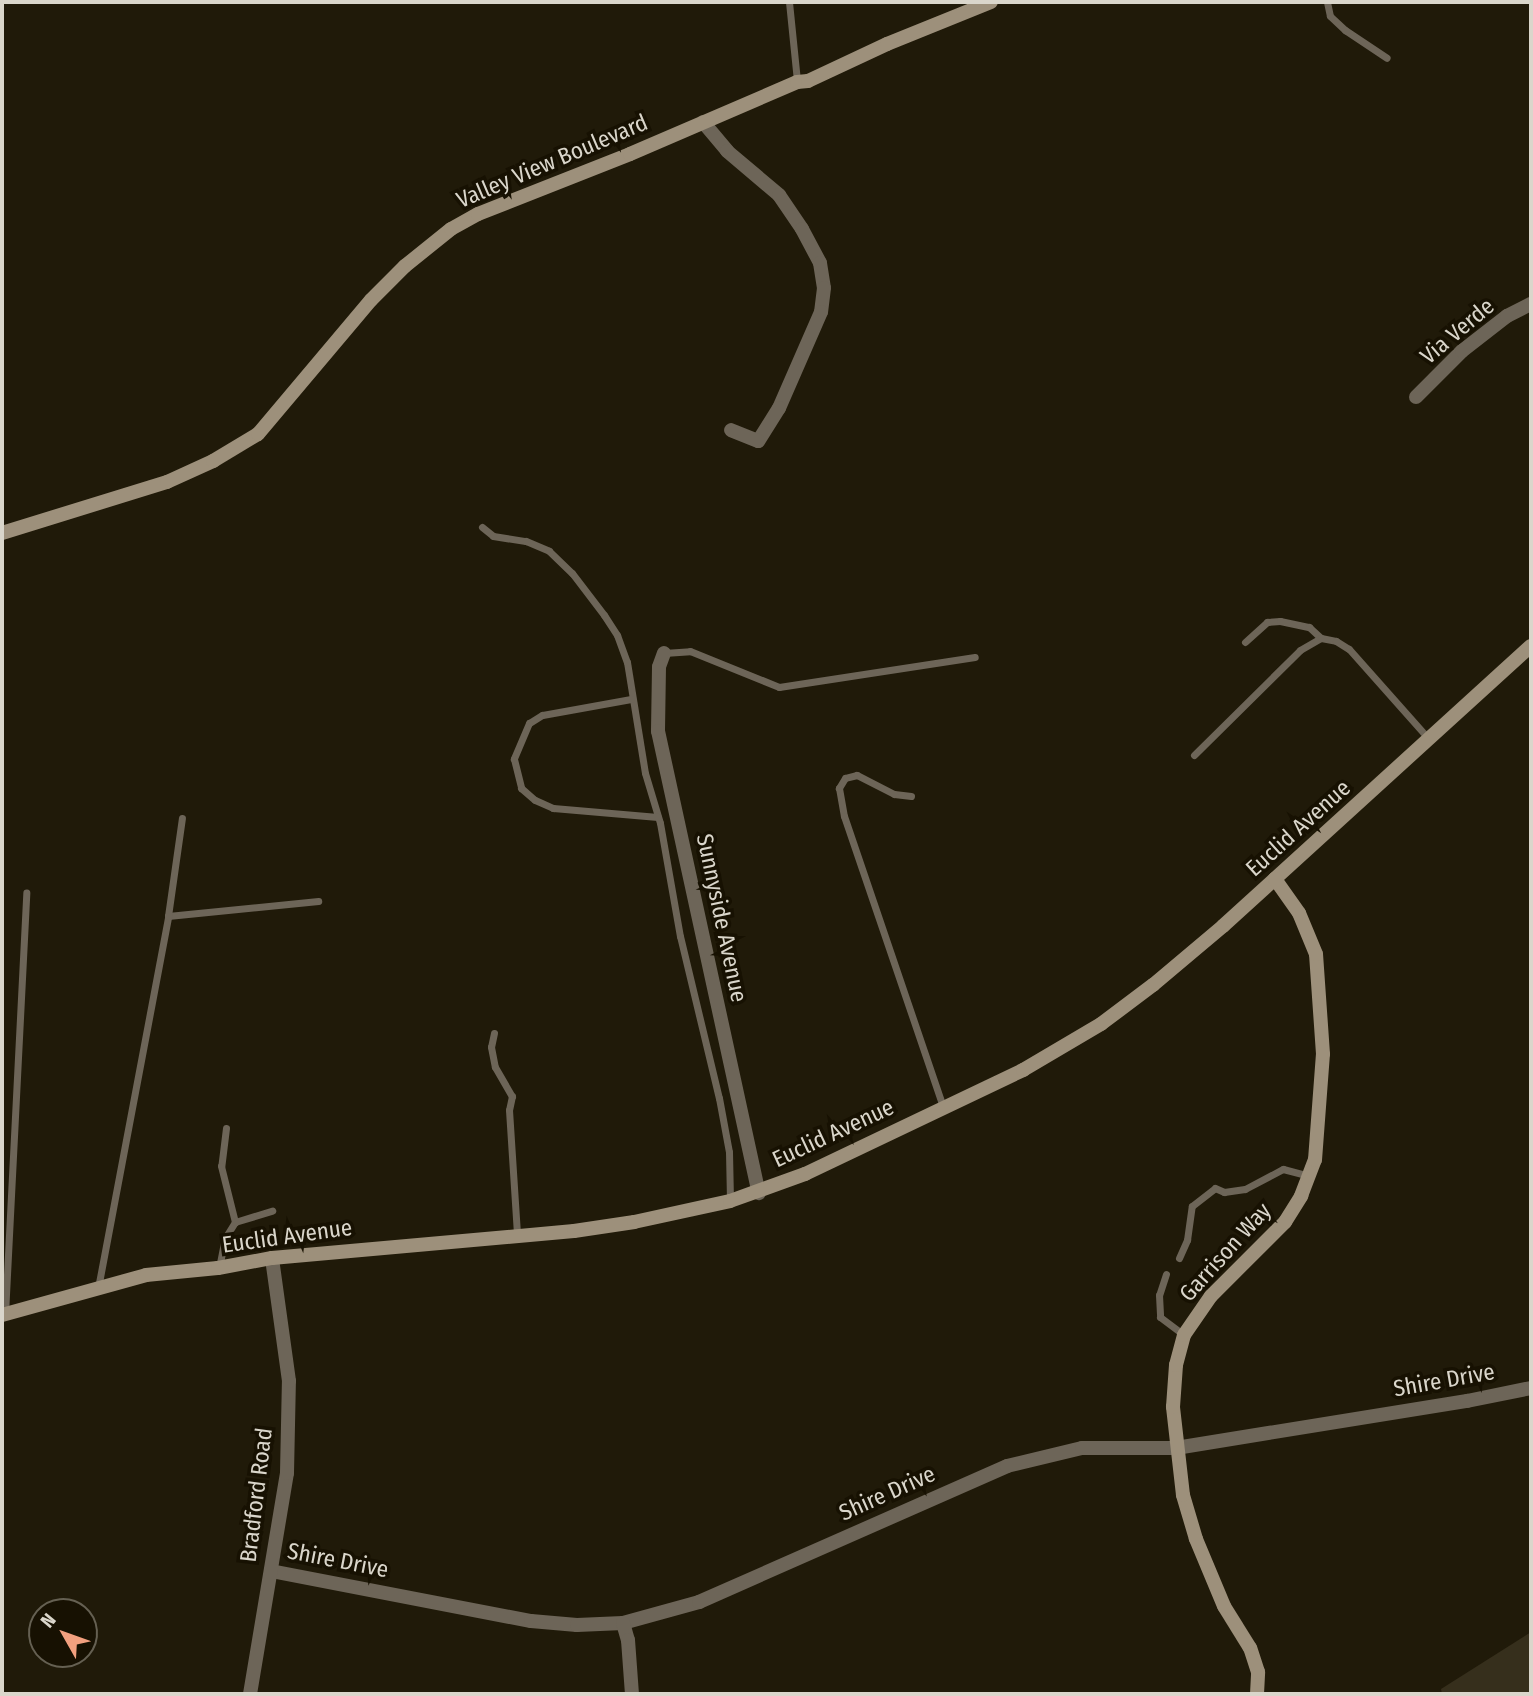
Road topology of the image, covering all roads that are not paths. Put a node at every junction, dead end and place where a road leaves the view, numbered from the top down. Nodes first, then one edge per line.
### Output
1 (789, 2) edge
2 (991, 2) edge
3 (1327, 2) edge
4 (1387, 58) dead end
5 (797, 82) junction
6 (702, 122) junction
7 (1531, 304) edge
8 (1416, 397) dead end
9 (732, 429) dead end
10 (482, 527) dead end
11 (2, 533) edge
12 (1321, 638) junction
13 (1245, 642) dead end
14 (1531, 646) edge
15 (664, 653) joint
16 (975, 657) dead end
17 (631, 699) junction
18 (1430, 740) junction
19 (1194, 755) dead end
20 (911, 796) dead end
21 (658, 817) junction
22 (181, 818) dead end
23 (1275, 878) junction
24 (26, 893) dead end
25 (318, 901) dead end
26 (168, 916) junction
27 (494, 1033) dead end
28 (943, 1107) junction
29 (226, 1128) dead end
30 (1309, 1176) junction
31 (759, 1192) junction
32 (730, 1201) junction
33 (272, 1211) dead end
34 (235, 1222) junction
35 (517, 1235) junction
36 (272, 1258) junction
37 (1179, 1258) dead end
38 (219, 1268) junction
39 (1166, 1274) dead end
40 (97, 1288) junction
41 (3, 1315) edge
42 (1184, 1335) junction
43 (1531, 1388) edge
44 (1176, 1448) junction
45 (271, 1571) junction
46 (623, 1623) junction
47 (250, 1694) edge
48 (632, 1694) edge
49 (1257, 1694) edge

1 - 5 lane
2 - 5 street, Valley View Boulevard
3 - 4 lane
5 - 6 street, Valley View Boulevard
6 - 9 street
6 - 11 street, Valley View Boulevard
7 - 8 street, Via Verde
10 - 17 lane
12 - 13 lane
12 - 18 lane
12 - 19 lane
14 - 18 street, Euclid Avenue
15 - 16 lane
15 - 31 street, Sunnyside Avenue
17 - 21 lane
17 - 21 lane
18 - 23 street, Euclid Avenue
20 - 28 lane
21 - 32 lane
22 - 26 lane
23 - 28 street, Euclid Avenue
23 - 30 street, Garrison Way
24 - 41 lane
25 - 26 lane
26 - 40 lane
27 - 35 lane
28 - 31 street, Euclid Avenue
29 - 34 lane
30 - 37 lane
30 - 42 street, Garrison Way
31 - 32 street, Euclid Avenue
32 - 35 street, Euclid Avenue
33 - 34 lane
34 - 38 lane
35 - 36 street, Euclid Avenue
36 - 38 street, Euclid Avenue
36 - 45 street, Bradford Road
38 - 40 street, Euclid Avenue
39 - 42 lane
40 - 41 street, Euclid Avenue
42 - 44 street, Garrison Way
43 - 44 street, Shire Drive
44 - 46 street, Shire Drive
44 - 49 street, Garrison Way
45 - 46 street, Shire Drive
45 - 47 street, Bradford Road
46 - 48 street

